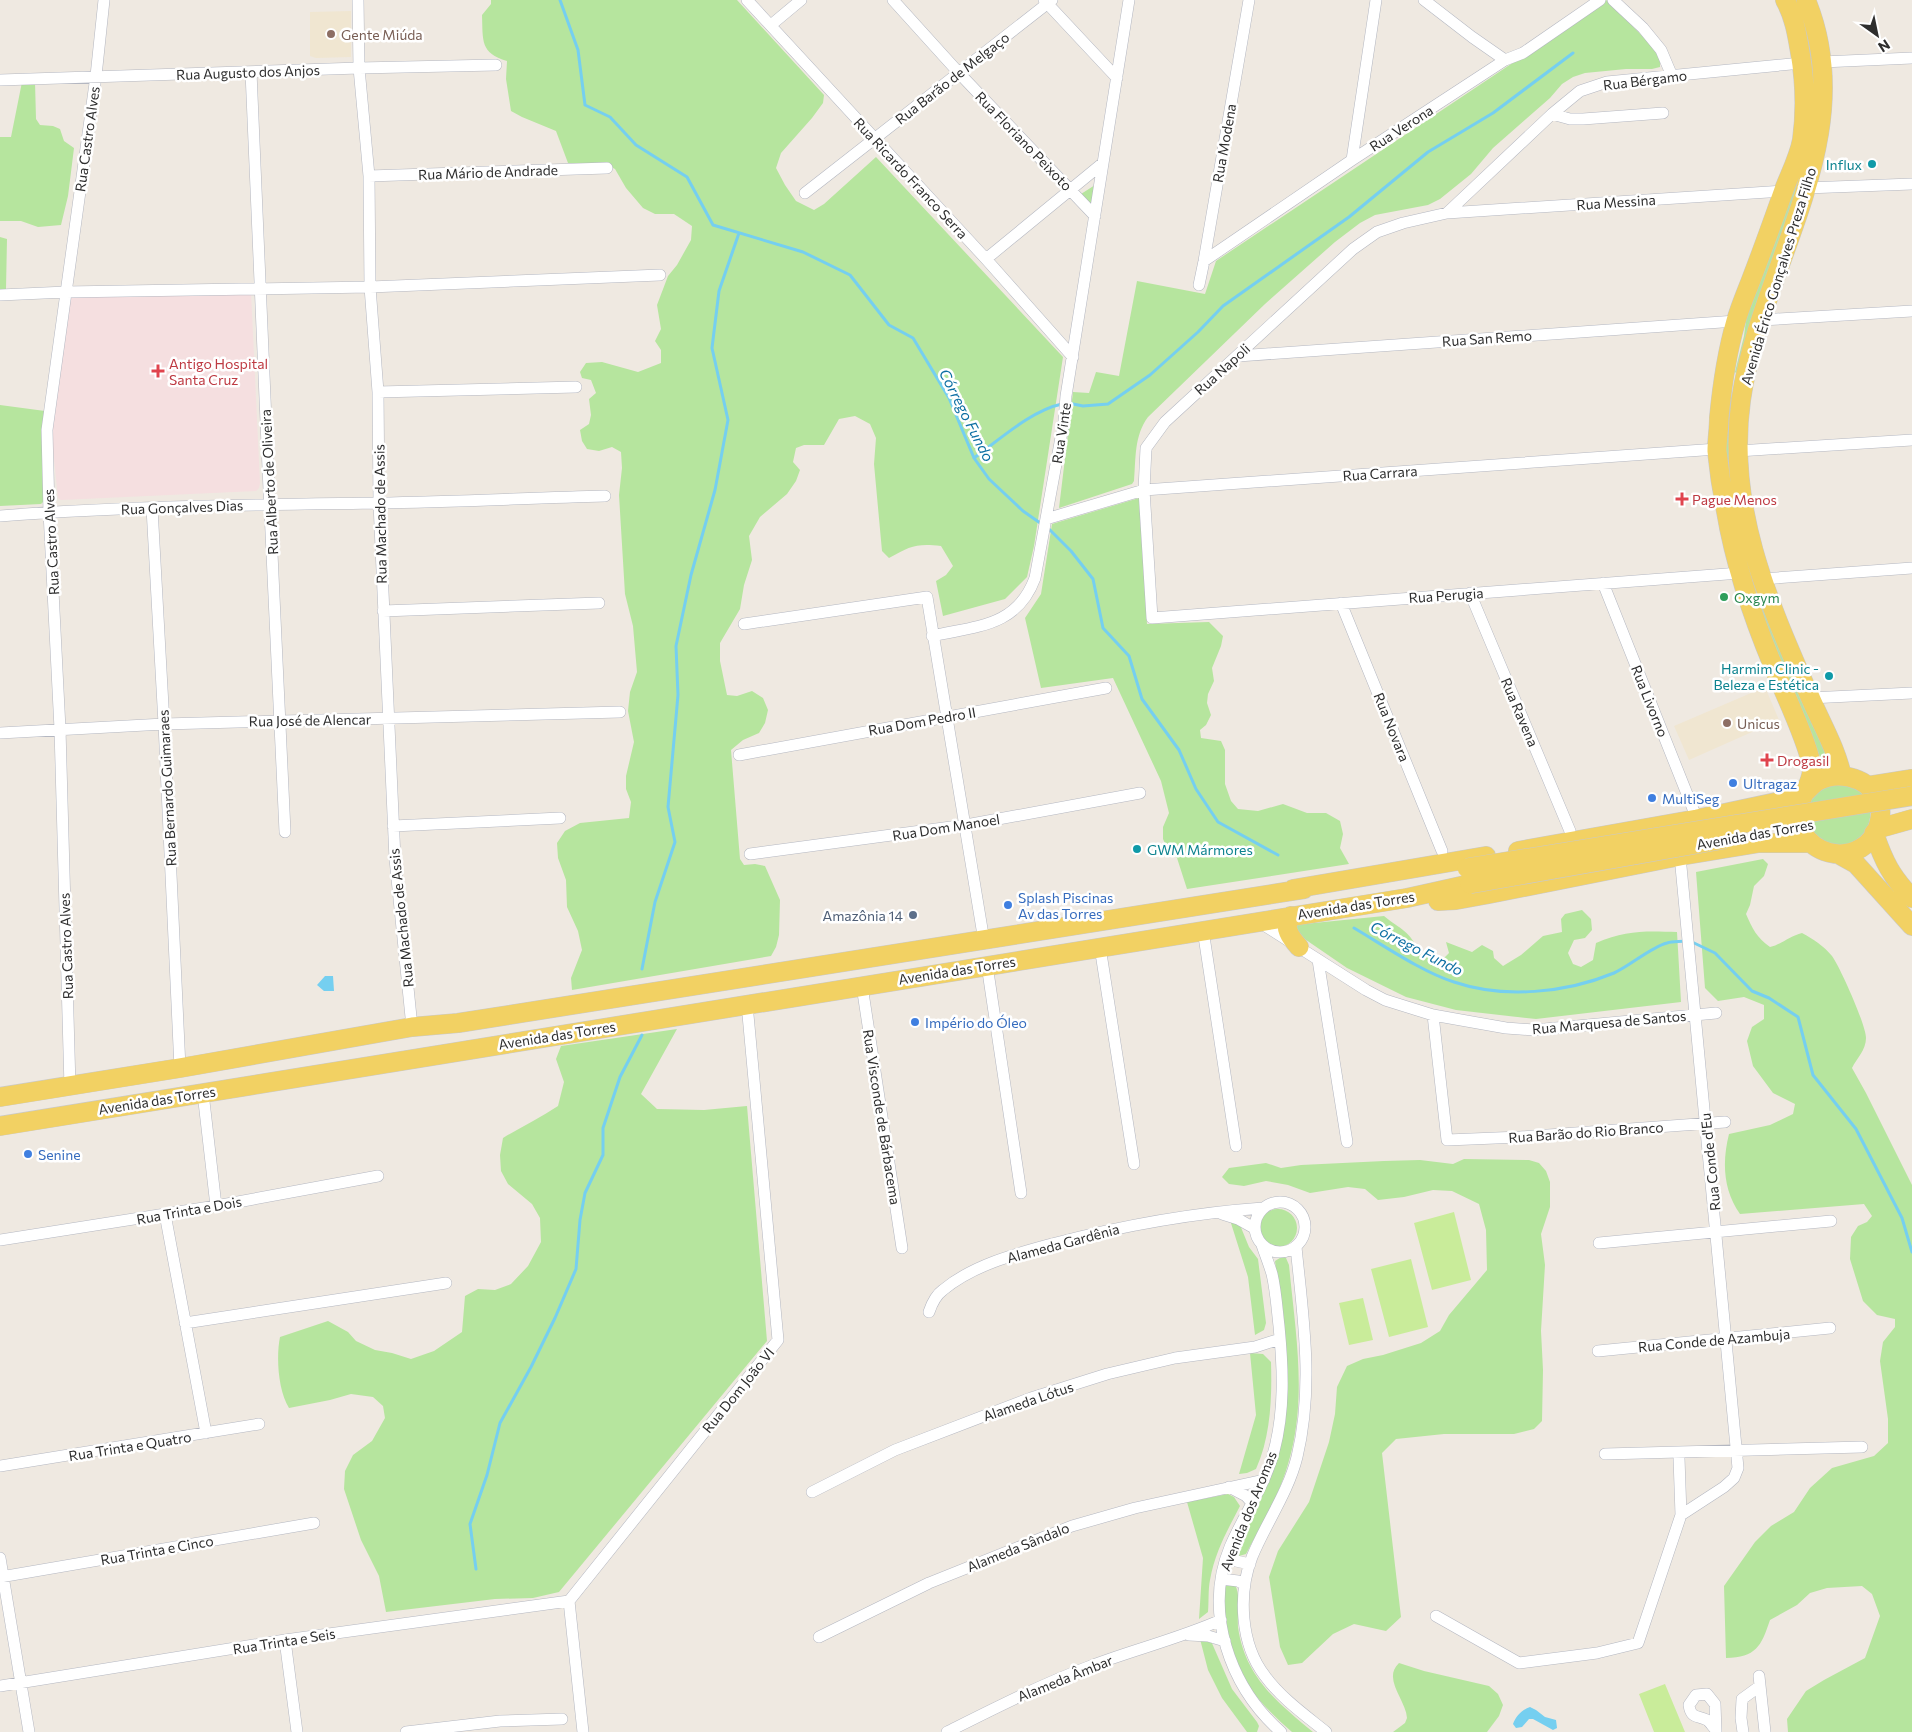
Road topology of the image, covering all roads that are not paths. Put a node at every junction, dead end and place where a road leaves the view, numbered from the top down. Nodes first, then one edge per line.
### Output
1 (104, 0) edge
2 (358, 0) edge
3 (747, 0) edge
4 (801, 0) edge
5 (893, 0) edge
6 (1129, 0) edge
7 (1249, 0) edge
8 (1376, 0) edge
9 (1424, 0) edge
10 (1600, 0) edge
11 (1613, 0) edge
12 (1785, 0) edge
13 (1806, 0) edge
14 (1048, 1) edge
15 (771, 25) junction
16 (1912, 58) edge
17 (1505, 60) junction
18 (1822, 62) junction
19 (1802, 63) junction
20 (496, 64) dead end
21 (359, 68) junction
22 (251, 72) junction
23 (959, 73) junction
24 (96, 76) junction
25 (1672, 76) junction
26 (1117, 78) junction
27 (0, 80) edge
28 (1663, 113) dead end
29 (1552, 114) junction
30 (874, 139) junction
31 (1352, 160) junction
32 (1103, 163) junction
33 (607, 168) dead end
34 (369, 176) junction
35 (1912, 184) edge
36 (1806, 188) junction
37 (1071, 190) junction
38 (1784, 191) junction
39 (805, 192) dead end
40 (1447, 213) junction
41 (1095, 216) junction
42 (986, 259) junction
43 (1204, 261) junction
44 (660, 275) dead end
45 (1199, 285) dead end
46 (370, 287) junction
47 (258, 288) junction
48 (66, 292) junction
49 (0, 295) edge
50 (1912, 311) edge
51 (1762, 320) junction
52 (1736, 321) junction
53 (1238, 356) junction
54 (1072, 357) junction
55 (1727, 366) junction
56 (1745, 376) junction
57 (576, 387) dead end
58 (1722, 390) junction
59 (378, 392) junction
60 (1741, 402) junction
61 (1912, 440) edge
62 (1717, 449) junction
63 (1738, 450) junction
64 (1144, 490) junction
65 (605, 496) dead end
66 (379, 503) junction
67 (270, 504) junction
68 (152, 508) junction
69 (49, 512) junction
70 (0, 516) edge
71 (1046, 521) junction
72 (1912, 568) edge
73 (1740, 573) junction
74 (1762, 579) junction
75 (1603, 583) junction
76 (1470, 593) junction
77 (599, 603) dead end
78 (1341, 603) junction
79 (383, 611) junction
80 (1152, 618) joint
81 (744, 624) dead end
82 (932, 636) junction
83 (1106, 688) dead end
84 (1912, 693) edge
85 (1810, 698) junction
86 (620, 712) dead end
87 (947, 716) junction
88 (388, 719) junction
89 (280, 720) junction
90 (164, 724) junction
91 (60, 730) junction
92 (0, 733) edge
93 (739, 755) dead end
94 (1912, 779) edge
95 (1855, 780) junction
96 (1140, 793) dead end
97 (1802, 796) junction
98 (1912, 796) edge
99 (1912, 806) edge
100 (560, 818) dead end
101 (1912, 819) edge
102 (1697, 820) junction
103 (966, 825) junction
104 (393, 826) junction
105 (1570, 831) dead end
106 (1876, 831) junction
107 (285, 832) dead end
108 (1815, 846) junction
109 (1442, 851) dead end
110 (750, 854) dead end
111 (1838, 854) junction
112 (1680, 856) junction
113 (1468, 876) junction
114 (1293, 889) junction
115 (1407, 898) junction
116 (1912, 898) edge
117 (1291, 916) junction
118 (1257, 922) junction
119 (1912, 926) edge
120 (1054, 930) junction
121 (1203, 930) junction
122 (984, 940) junction
123 (1100, 947) junction
124 (1299, 947) junction
125 (1026, 959) junction
126 (1318, 960) junction
127 (987, 965) junction
128 (862, 986) junction
129 (747, 1004) junction
130 (1716, 1013) dead end
131 (1696, 1014) junction
132 (1433, 1015) junction
133 (412, 1027) junction
134 (359, 1037) junction
135 (424, 1057) junction
136 (180, 1068) junction
137 (331, 1072) junction
138 (70, 1086) junction
139 (203, 1093) junction
140 (0, 1097) edge
141 (1725, 1122) dead end
142 (1706, 1124) junction
143 (0, 1126) edge
144 (1347, 1142) dead end
145 (1236, 1146) dead end
146 (1134, 1164) dead end
147 (378, 1176) dead end
148 (1021, 1193) dead end
149 (216, 1206) junction
150 (1263, 1208) junction
151 (1215, 1212) junction
152 (165, 1214) junction
153 (1831, 1221) dead end
154 (1254, 1228) junction
155 (1716, 1231) junction
156 (0, 1240) edge
157 (1599, 1243) dead end
158 (1262, 1245) junction
159 (1296, 1247) junction
160 (902, 1248) dead end
161 (446, 1283) dead end
162 (929, 1312) dead end
163 (185, 1323) junction
164 (1830, 1328) dead end
165 (1280, 1339) junction
166 (1727, 1339) junction
167 (1255, 1347) junction
168 (1598, 1351) dead end
169 (1282, 1355) junction
170 (259, 1424) dead end
171 (206, 1434) junction
172 (1862, 1448) dead end
173 (1737, 1452) junction
174 (1605, 1454) dead end
175 (1679, 1458) dead end
176 (0, 1466) edge
177 (1264, 1480) junction
178 (1229, 1487) junction
179 (812, 1492) dead end
180 (1253, 1504) junction
181 (1681, 1515) junction
182 (314, 1523) dead end
183 (1227, 1556) junction
184 (0, 1558) edge
185 (1250, 1564) junction
186 (2, 1577) edge
187 (1221, 1579) junction
188 (1244, 1584) junction
189 (569, 1601) junction
190 (1436, 1616) dead end
191 (1221, 1620) junction
192 (1187, 1635) junction
193 (819, 1637) dead end
194 (285, 1640) junction
195 (1225, 1641) junction
196 (21, 1683) junction
197 (0, 1686) edge
198 (562, 1719) dead end
199 (1276, 1730) edge
200 (29, 1732) edge
201 (297, 1732) edge
202 (406, 1732) edge
203 (583, 1732) edge
204 (947, 1732) edge
205 (1326, 1732) edge
206 (1743, 1732) edge
207 (1765, 1732) edge

1 - 24 street, Rua Castro Alves
2 - 21 street, Rua Machado de Assis
3 - 15 street, Rua Ricardo Franco Serra
4 - 15 street
5 - 23 street, Rua Floriano Peixoto
6 - 26 street, Rua Vinte
7 - 43 street, Rua Modena
8 - 31 street
9 - 17 street
10 - 17 street, Rua Verona
11 - 25 street
12 - 19 main road, Avenida Érico Gonçalves Preza Filho
13 - 18 main road, Avenida Érico Gonçalves Preza Filho
14 - 23 street, Rua Barão de Melgaço
14 - 26 street
15 - 30 street, Rua Ricardo Franco Serra
16 - 18 street
17 - 31 street, Rua Verona
18 - 36 main road, Avenida Érico Gonçalves Preza Filho
19 - 25 street, Rua Bérgamo
19 - 38 main road, Avenida Érico Gonçalves Preza Filho
20 - 21 street, Rua Augusto dos Anjos
21 - 22 street, Rua Augusto dos Anjos
21 - 34 street, Rua Machado de Assis
22 - 24 street, Rua Augusto dos Anjos
22 - 47 street, Rua Alberto de Oliveira
23 - 30 street, Rua Barão de Melgaço
23 - 37 street, Rua Floriano Peixoto
24 - 27 street, Rua Augusto dos Anjos
24 - 48 street, Rua Castro Alves
25 - 29 street, Rua Bérgamo
26 - 32 street, Rua Vinte
28 - 29 street
29 - 40 street, Rua Bérgamo
30 - 39 street, Rua Barão de Melgaço
30 - 42 street, Rua Ricardo Franco Serra
31 - 43 street, Rua Verona
32 - 37 street
32 - 41 street, Rua Vinte
33 - 34 street, Rua Mário de Andrade
34 - 46 street, Rua Machado de Assis
35 - 36 street
36 - 51 main road, Avenida Érico Gonçalves Preza Filho
37 - 41 street, Rua Floriano Peixoto
37 - 42 street
38 - 40 street, Rua Messina
38 - 52 main road, Avenida Érico Gonçalves Preza Filho
40 - 53 street, Rua Napoli
41 - 54 street, Rua Vinte
42 - 54 street, Rua Ricardo Franco Serra
43 - 45 street, Rua Modena
44 - 46 street
46 - 47 street
46 - 59 street, Rua Machado de Assis
47 - 48 street
47 - 67 street, Rua Alberto de Oliveira
48 - 49 street
48 - 69 street, Rua Castro Alves
50 - 51 street
51 - 56 main road, Avenida Érico Gonçalves Preza Filho
52 - 53 street, Rua San Remo
52 - 55 main road, Avenida Érico Gonçalves Preza Filho
53 - 64 street, Rua Napoli
54 - 71 street, Rua Vinte
55 - 56 main road
55 - 58 main road, Avenida Érico Gonçalves Preza Filho
56 - 60 main road, Avenida Érico Gonçalves Preza Filho
57 - 59 street
58 - 60 main road
58 - 62 main road, Avenida Érico Gonçalves Preza Filho
59 - 66 street, Rua Machado de Assis
60 - 63 main road, Avenida Érico Gonçalves Preza Filho
61 - 63 street
62 - 64 street, Rua Carrara
62 - 73 main road, Avenida Érico Gonçalves Preza Filho
63 - 74 main road, Avenida Érico Gonçalves Preza Filho
64 - 71 street, Rua Carrara
64 - 80 street, Rua Napoli
65 - 66 street, Rua Gonçalves Dias
66 - 67 street, Rua Gonçalves Dias
66 - 79 street, Rua Machado de Assis
67 - 68 street, Rua Gonçalves Dias
67 - 89 street, Rua Alberto de Oliveira
68 - 69 street, Rua Gonçalves Dias
68 - 90 street, Rua Bernardo Guimaraes
69 - 70 street, Rua Gonçalves Dias
69 - 91 street, Rua Castro Alves
71 - 82 street, Rua Vinte
72 - 74 street
73 - 75 street, Rua Perugia
73 - 97 main road, Avenida Érico Gonçalves Preza Filho
74 - 85 main road, Avenida Érico Gonçalves Preza Filho
75 - 76 street, Rua Perugia
75 - 102 street, Rua Livorno
76 - 78 street, Rua Perugia
76 - 105 street, Rua Ravena
77 - 79 street
78 - 80 street, Rua Perugia
78 - 109 street, Rua Novara
79 - 88 street, Rua Machado de Assis
81 - 82 street
82 - 87 street
83 - 87 street, Rua Dom Pedro II
84 - 85 street
85 - 95 main road, Avenida Érico Gonçalves Preza Filho
86 - 88 street, Rua José de Alencar
87 - 93 street, Rua Dom Pedro II
87 - 103 street
88 - 89 street, Rua José de Alencar
88 - 104 street, Rua Machado de Assis
89 - 90 street, Rua José de Alencar
89 - 107 street, Rua Alberto de Oliveira
90 - 91 street, Rua José de Alencar
90 - 136 street, Rua Bernardo Guimaraes
91 - 92 street, Rua José de Alencar
91 - 138 street, Rua Castro Alves
94 - 95 main road
95 - 97 main road
95 - 106 main road, Avenida Érico Gonçalves Preza Filho
96 - 103 street, Rua Dom Manoel
97 - 102 main road
97 - 108 main road, Avenida Érico Gonçalves Preza Filho
98 - 113 main road, Avenida das Torres, bridge
99 - 113 main road, Avenida das Torres, bridge
100 - 104 street
101 - 106 main road
102 - 114 main road
103 - 110 street, Rua Dom Manoel
103 - 122 street
104 - 133 street, Rua Machado de Assis
106 - 111 main road
106 - 116 main road, Avenida Érico Gonçalves Preza Filho
108 - 111 main road
108 - 112 main road
111 - 119 main road
112 - 115 main road
112 - 131 street, Rua Conde d'Eu
113 - 114 main road, Avenida das Torres
113 - 115 main road, Avenida das Torres
114 - 120 main road, Avenida das Torres
115 - 117 main road, Avenida das Torres
117 - 118 main road, Avenida das Torres
117 - 124 main road
118 - 121 main road, Avenida das Torres
118 - 124 street, Rua Marquesa de Santos
120 - 122 main road, Avenida das Torres
120 - 125 main road
121 - 123 main road, Avenida das Torres
121 - 145 street
122 - 133 main road, Avenida das Torres
123 - 125 main road, Avenida das Torres
123 - 146 street
124 - 126 street, Rua Marquesa de Santos
125 - 127 main road, Avenida das Torres
126 - 132 street, Rua Marquesa de Santos
126 - 144 street
127 - 128 main road, Avenida das Torres
127 - 148 street
128 - 129 main road, Avenida das Torres
128 - 160 street, Rua Visconde de Bárbacema
129 - 135 main road, Avenida das Torres
129 - 189 street, Rua Dom João VI
130 - 131 street, Rua Marquesa de Santos
131 - 132 street, Rua Marquesa de Santos
131 - 142 street, Rua Conde d'Eu
132 - 142 street, Rua Barão do Rio Branco
133 - 134 main road, Avenida das Torres
133 - 135 main road
134 - 136 main road, Avenida das Torres
134 - 137 main road
135 - 137 main road, Avenida das Torres
136 - 138 main road, Avenida das Torres
137 - 139 main road, Avenida das Torres
138 - 140 main road, Avenida das Torres
139 - 143 main road, Avenida das Torres
139 - 149 street
141 - 142 street, Rua Barão do Rio Branco
142 - 155 street, Rua Conde d'Eu
147 - 149 street, Rua Trinta e Dois
149 - 152 street, Rua Trinta e Dois
150 - 151 street, Alameda Gardênia
150 - 154 street
150 - 159 street
151 - 154 street, Alameda Gardênia
151 - 162 street, Alameda Gardênia
152 - 156 street, Rua Trinta e Dois
152 - 163 street
153 - 155 street
154 - 158 street
155 - 157 street
155 - 166 street, Rua Conde d'Eu
158 - 159 street
158 - 165 street, Avenida dos Aromas
159 - 185 street, Avenida dos Aromas
161 - 163 street
163 - 171 street
164 - 166 street, Rua Conde de Azambuja
165 - 167 street, Alameda Lótus
165 - 169 street, Avenida dos Aromas
166 - 168 street, Rua Conde de Azambuja
166 - 173 street, Rua Conde d'Eu
167 - 169 street, Alameda Lótus
167 - 179 street, Alameda Lótus
169 - 177 street, Avenida dos Aromas
170 - 171 street, Rua Trinta e Quatro
171 - 176 street, Rua Trinta e Quatro
172 - 173 street
173 - 174 street
173 - 181 street, Rua Conde d'Eu
175 - 181 street
177 - 178 street, Alameda Sândalo
177 - 180 street, Avenida dos Aromas
178 - 180 street
178 - 193 street, Alameda Sândalo
180 - 183 street, Avenida dos Aromas
181 - 190 street
182 - 186 street, Rua Trinta e Cinco
183 - 185 street
183 - 187 street, Avenida dos Aromas
184 - 186 street
185 - 188 street, Avenida dos Aromas
186 - 196 street
187 - 188 street
187 - 191 street, Avenida dos Aromas
188 - 205 street, Avenida dos Aromas
189 - 194 street, Rua Trinta e Seis
189 - 203 street
191 - 192 street, Alameda Âmbar
191 - 195 street, Avenida dos Aromas
192 - 195 street, Alameda Âmbar
192 - 204 street, Alameda Âmbar
194 - 196 street, Rua Trinta e Seis
194 - 201 street
195 - 199 street, Avenida dos Aromas
196 - 197 street, Rua Trinta e Seis
196 - 200 street
198 - 202 street
206 - 207 street

